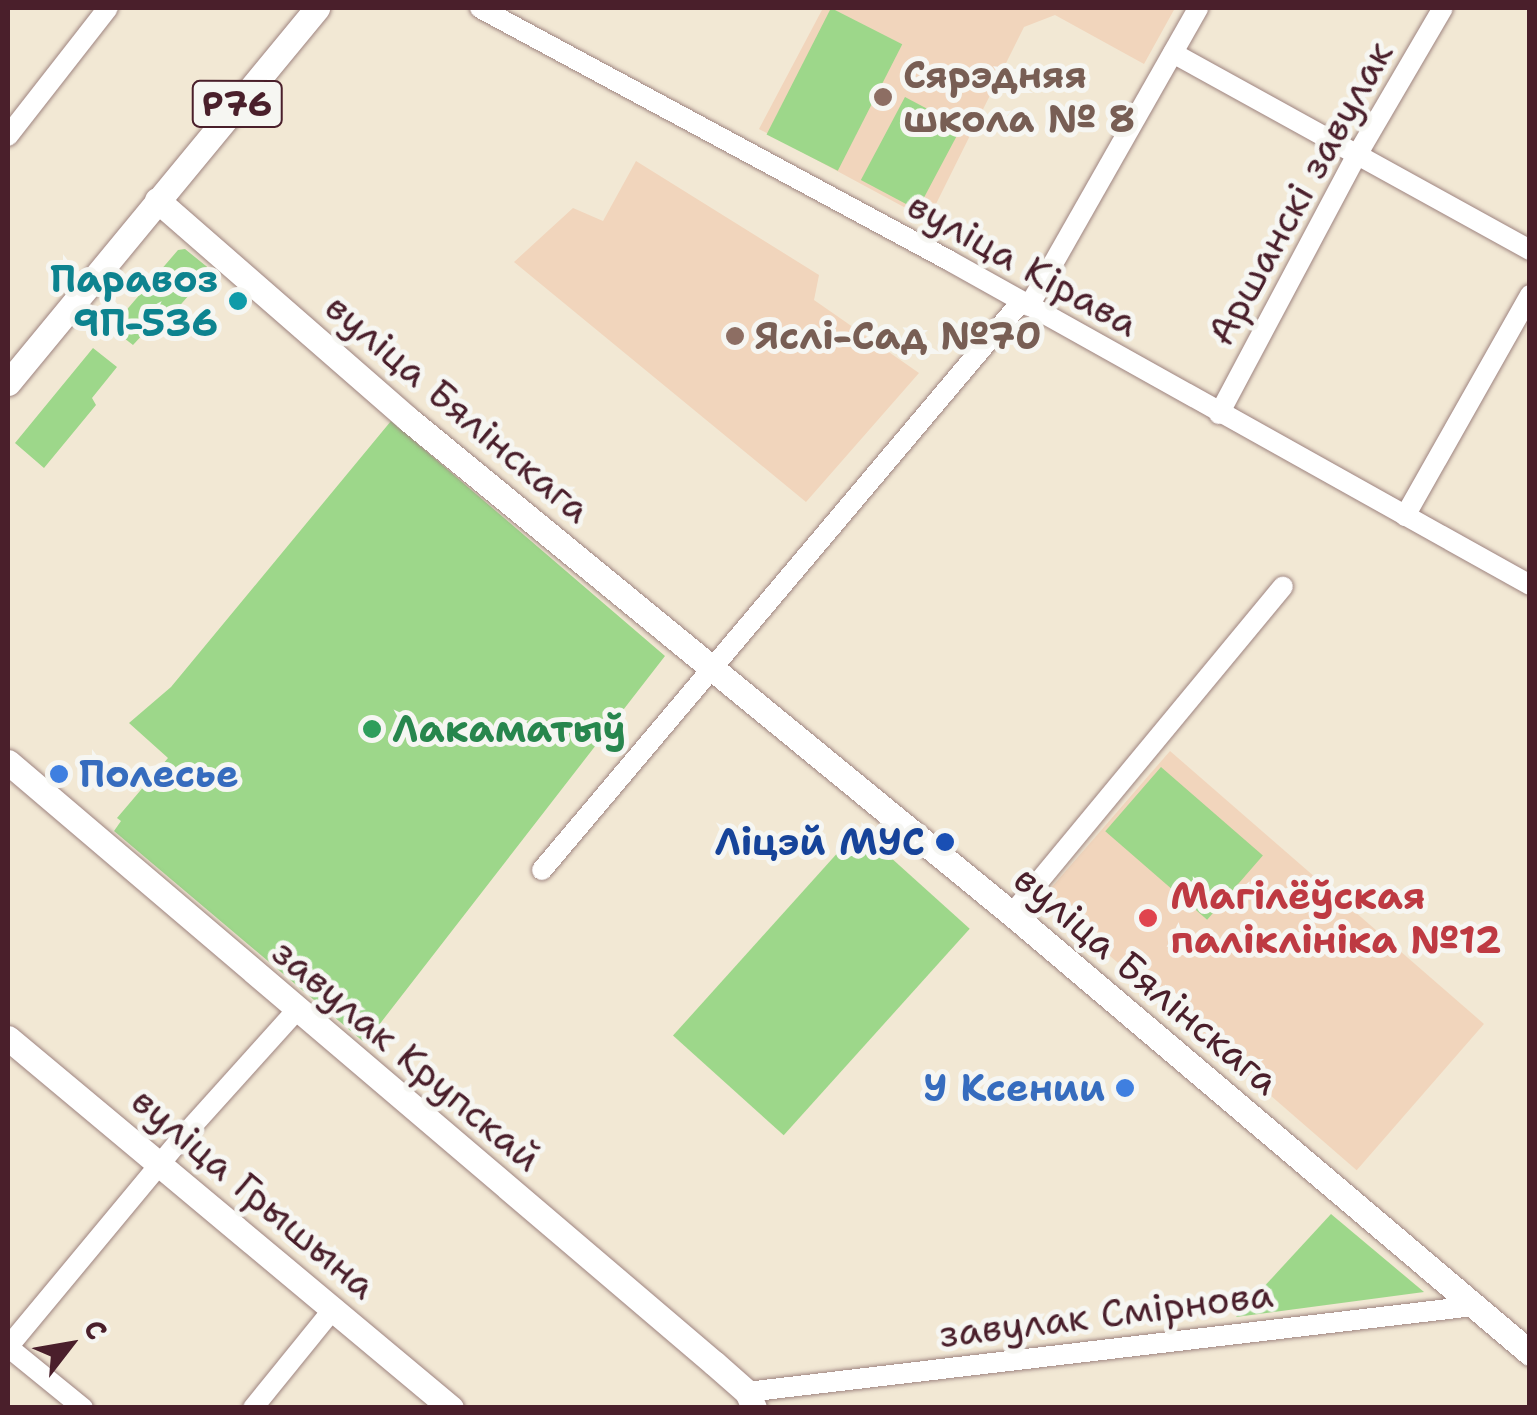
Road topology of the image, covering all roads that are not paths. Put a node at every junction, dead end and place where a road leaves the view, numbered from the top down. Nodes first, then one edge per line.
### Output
1 (108, 8) edge
2 (317, 8) edge
3 (480, 8) edge
4 (1198, 8) edge
5 (1443, 8) edge
6 (1173, 53) junction
7 (8, 136) edge
8 (1358, 155) junction
9 (158, 200) junction
10 (1530, 250) edge
11 (1530, 295) edge
12 (1025, 304) junction
13 (8, 383) edge
14 (1219, 414) junction
15 (1405, 516) junction
16 (1530, 585) edge
17 (1283, 586) dead end
18 (714, 668) junction
19 (8, 762) edge
20 (542, 870) dead end
21 (1012, 914) junction
22 (296, 1011) junction
23 (8, 1038) edge
24 (160, 1164) junction
25 (1474, 1306) junction
26 (334, 1308) junction
27 (8, 1347) edge
28 (1530, 1353) edge
29 (751, 1400) edge
30 (82, 1408) edge
31 (253, 1408) edge
32 (451, 1408) edge

1 - 7 street
2 - 9 main road, Р76
3 - 12 street, вуліца Кірава
4 - 6 street
5 - 8 street, Аршанскі завулак
6 - 8 street
6 - 12 street
8 - 10 street
8 - 14 street, Аршанскі завулак
9 - 13 main road, Р76
9 - 18 main road, вуліца Бялінскага
11 - 15 street
12 - 14 street, вуліца Кірава
12 - 18 street
14 - 15 street, вуліца Кірава
15 - 16 street, вуліца Кірава
17 - 21 street
18 - 20 street
18 - 21 main road, вуліца Бялінскага
19 - 22 main road, завулак Крупскай
21 - 25 main road, вуліца Бялінскага
22 - 24 street
22 - 29 main road, завулак Крупскай
23 - 24 main road, вуліца Грышына
24 - 26 main road, вуліца Грышына
24 - 27 street
25 - 28 main road, вуліца Бялінскага
25 - 29 street, завулак Смірнова
26 - 31 street
26 - 32 main road, вуліца Грышына
27 - 30 street

